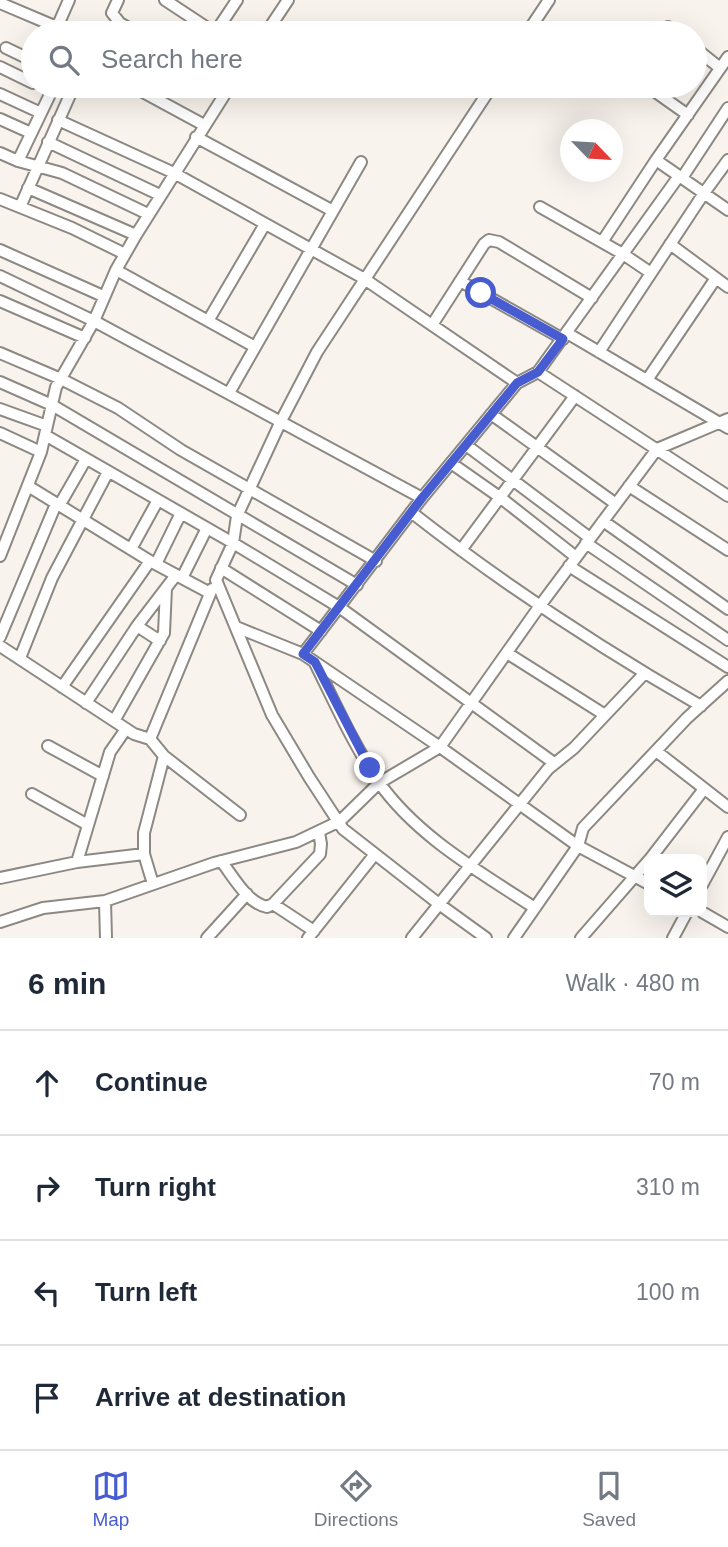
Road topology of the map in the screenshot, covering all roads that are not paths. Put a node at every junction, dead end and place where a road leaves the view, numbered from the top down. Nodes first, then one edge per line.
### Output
1 (69, 0) edge
2 (118, 0) edge
3 (164, 0) edge
4 (237, 0) edge
5 (288, 0) edge
6 (549, 0) edge
7 (0, 3) edge
8 (43, 21) edge
9 (60, 21) edge
10 (119, 21) edge
11 (196, 21) edge
12 (223, 21) edge
13 (274, 21) edge
14 (535, 21) edge
15 (6, 48) dead end
16 (21, 55) edge
17 (728, 57) edge
18 (707, 58) edge
19 (0, 68) edge
20 (720, 68) junction
21 (21, 78) edge
22 (707, 87) edge
23 (0, 94) edge
24 (48, 98) edge
25 (68, 98) edge
26 (155, 98) edge
27 (220, 98) edge
28 (484, 98) edge
29 (663, 98) edge
30 (700, 98) edge
31 (728, 108) edge
32 (41, 113) junction
33 (688, 115) junction
34 (0, 119) edge
35 (58, 120) junction
36 (205, 124) junction
37 (32, 133) junction
38 (196, 137) junction
39 (48, 142) junction
40 (0, 153) edge
41 (656, 160) junction
42 (728, 160) edge
43 (18, 161) junction
44 (361, 162) dead end
45 (37, 165) junction
46 (173, 173) junction
47 (680, 177) junction
48 (28, 188) junction
49 (704, 192) junction
50 (160, 195) junction
51 (0, 199) edge
52 (540, 206) dead end
53 (20, 207) junction
54 (728, 210) edge
55 (333, 211) junction
56 (148, 214) junction
57 (265, 224) junction
58 (136, 235) junction
59 (603, 242) junction
60 (670, 244) junction
61 (0, 250) edge
62 (311, 250) junction
63 (125, 254) junction
64 (623, 254) junction
65 (116, 270) junction
66 (651, 273) junction
67 (0, 275) edge
68 (363, 278) junction
69 (716, 278) junction
70 (460, 281) junction
71 (728, 287) edge
72 (103, 296) junction
73 (592, 298) junction
74 (0, 301) edge
75 (94, 321) junction
76 (208, 321) junction
77 (432, 325) junction
78 (565, 336) junction
79 (85, 338) junction
80 (255, 347) junction
81 (599, 352) junction
82 (0, 353) edge
83 (538, 372) junction
84 (61, 379) junction
85 (647, 380) junction
86 (0, 383) edge
87 (517, 383) junction
88 (229, 393) junction
89 (575, 396) junction
90 (52, 405) junction
91 (0, 409) edge
92 (492, 414) junction
93 (281, 421) junction
94 (725, 424) edge
95 (46, 431) junction
96 (0, 433) edge
97 (466, 445) junction
98 (538, 446) junction
99 (657, 449) junction
100 (41, 452) junction
101 (86, 458) junction
102 (451, 463) junction
103 (108, 471) junction
104 (513, 481) junction
105 (28, 486) junction
106 (629, 486) junction
107 (249, 489) junction
108 (728, 496) edge
109 (422, 498) junction
110 (501, 498) junction
111 (158, 500) junction
112 (616, 504) junction
113 (58, 505) junction
114 (411, 512) junction
115 (181, 513) junction
116 (237, 516) junction
117 (82, 520) junction
118 (603, 522) junction
119 (207, 527) junction
120 (4, 534) edge
121 (588, 541) junction
122 (233, 543) junction
123 (131, 549) junction
124 (461, 550) junction
125 (728, 550) edge
126 (0, 556) edge
127 (376, 561) junction
128 (153, 562) junction
129 (573, 562) junction
130 (221, 568) junction
131 (179, 576) junction
132 (216, 580) junction
133 (357, 585) junction
134 (166, 588) junction
135 (210, 593) junction
136 (339, 607) junction
137 (539, 607) junction
138 (728, 609) edge
139 (137, 626) junction
140 (236, 627) junction
141 (321, 631) junction
142 (0, 637) edge
143 (728, 640) edge
144 (160, 641) junction
145 (0, 646) edge
146 (507, 653) junction
147 (303, 654) junction
148 (20, 658) junction
149 (315, 662) junction
150 (728, 667) edge
151 (644, 674) junction
152 (728, 681) edge
153 (62, 687) junction
154 (472, 702) junction
155 (86, 704) junction
156 (701, 706) junction
157 (605, 715) junction
158 (114, 721) junction
159 (127, 729) junction
160 (150, 739) junction
161 (48, 746) dead end
162 (440, 747) junction
163 (656, 751) junction
164 (164, 756) junction
165 (554, 763) junction
166 (103, 776) junction
167 (379, 783) junction
168 (704, 789) junction
169 (32, 794) dead end
170 (520, 804) junction
171 (728, 807) edge
172 (240, 815) dead end
173 (340, 821) junction
174 (88, 825) junction
175 (319, 831) junction
176 (728, 837) edge
177 (578, 846) junction
178 (145, 854) junction
179 (375, 854) junction
180 (655, 854) edge
181 (221, 861) junction
182 (77, 862) junction
183 (470, 866) junction
184 (644, 867) edge
185 (707, 876) edge
186 (636, 877) junction
187 (0, 878) edge
188 (644, 881) edge
189 (153, 884) junction
190 (247, 894) junction
191 (105, 901) junction
192 (273, 904) junction
193 (439, 904) junction
194 (535, 908) junction
195 (707, 915) edge
196 (684, 917) edge
197 (0, 922) edge
198 (728, 927) edge
199 (311, 935) edge
200 (106, 938) edge
201 (207, 938) edge
202 (412, 938) edge
203 (486, 938) edge
204 (514, 938) edge
205 (582, 938) edge
206 (673, 938) edge

1 - 9 street
2 - 10 street
3 - 11 street
4 - 12 street
5 - 13 street
6 - 14 street
7 - 8 street
15 - 16 street
17 - 20 street
18 - 20 street
19 - 21 street
20 - 22 street
23 - 32 street
24 - 32 street
25 - 35 street
26 - 36 street
27 - 36 street
28 - 68 street
29 - 33 street
30 - 33 street
31 - 47 street
32 - 37 street
33 - 41 street
34 - 37 street
35 - 39 street
35 - 46 street
36 - 38 street
37 - 43 street
38 - 46 street
38 - 55 street
39 - 45 street
39 - 50 street
40 - 43 street
41 - 47 street
41 - 59 street
42 - 49 street
43 - 45 street
44 - 55 street
45 - 48 street
45 - 56 street
46 - 50 street
46 - 57 street
47 - 49 street
47 - 64 street
48 - 53 street
48 - 58 street
49 - 54 street
49 - 60 street
50 - 56 street
51 - 53 street
52 - 59 street
53 - 63 street
55 - 62 street
56 - 58 street
57 - 62 street
57 - 76 street
58 - 63 street
59 - 64 street
60 - 66 street
60 - 69 street
61 - 72 street
62 - 68 street
62 - 80 street
63 - 65 street
64 - 66 street
64 - 73 street
65 - 72 street
65 - 76 street
66 - 81 street
67 - 75 street
68 - 77 street
68 - 93 street
69 - 71 street
69 - 85 street
70 - 73 street
70 - 77 street
70 - 78 street
72 - 75 street
73 - 78 street
74 - 79 street
75 - 79 street
75 - 88 street
76 - 80 street
77 - 87 street
78 - 81 street
78 - 83 street
79 - 84 street
80 - 88 street
81 - 85 street
82 - 84 street
83 - 87 street
83 - 89 street
84 - 90 street
84 - 107 street
85 - 94 street
86 - 90 street
87 - 92 street
88 - 93 street
89 - 98 street
89 - 99 street
90 - 95 street
90 - 116 street
91 - 95 street
92 - 97 street
92 - 98 street
93 - 107 street
93 - 109 street
94 - 99 street
95 - 100 street
95 - 101 street
96 - 100 street
97 - 102 street
97 - 104 street
98 - 104 street
98 - 112 street
99 - 106 street
99 - 108 street
100 - 105 street
101 - 103 street
101 - 113 street
102 - 109 street
102 - 110 street
103 - 111 street
103 - 117 street
104 - 110 street
104 - 121 street
105 - 113 street
105 - 120 street
106 - 112 street
106 - 125 street
107 - 116 street
107 - 127 street
109 - 114 street
110 - 124 street
110 - 129 street
111 - 115 street
111 - 123 street
112 - 118 street
113 - 117 street
113 - 142 street
114 - 124 street
114 - 127 street
115 - 119 street
115 - 128 street
116 - 122 street
116 - 133 street
117 - 123 street
117 - 148 street
118 - 121 street
118 - 138 street
119 - 122 street
119 - 131 street
120 - 126 street
121 - 129 street
121 - 143 street
122 - 130 street
122 - 136 street
123 - 128 street
124 - 137 street
127 - 133 street
128 - 131 street
128 - 153 street
129 - 137 street
129 - 150 street
130 - 132 street
130 - 141 street
131 - 134 street
131 - 135 street
132 - 135 street
132 - 140 street
133 - 136 street
134 - 139 street
134 - 144 street
135 - 160 street
136 - 141 street
136 - 154 street
137 - 146 street
137 - 151 street
139 - 144 street
139 - 155 street
140 - 147 street
140 - 173 street
141 - 147 street
144 - 158 street
145 - 148 street
146 - 154 street
146 - 157 street
147 - 149 street
148 - 153 street
149 - 162 street
149 - 167 street
151 - 156 street
151 - 157 street
152 - 156 street
153 - 155 street
154 - 162 street
154 - 165 street
155 - 158 street
156 - 163 street
157 - 165 street
158 - 159 street
159 - 160 street
159 - 166 street
160 - 164 street
161 - 166 street
162 - 167 street
162 - 170 street
163 - 168 street
163 - 177 street
164 - 172 street
164 - 178 street
165 - 170 street
166 - 174 street
167 - 173 street
167 - 183 street
168 - 171 street
168 - 180 street
169 - 174 street
170 - 177 street
170 - 183 street
173 - 175 street
173 - 179 street
174 - 182 street
175 - 181 street
175 - 192 street
176 - 185 street
177 - 186 street
177 - 194 street
178 - 182 street
178 - 189 street
179 - 193 street
179 - 199 street
181 - 189 street
181 - 190 street
182 - 187 street
183 - 193 street
183 - 194 street
184 - 186 street
186 - 188 street
186 - 205 street
189 - 191 street
190 - 192 street
190 - 201 street
191 - 197 street
191 - 200 street
192 - 199 street
193 - 202 street
193 - 203 street
194 - 204 street
195 - 198 street
196 - 206 street

